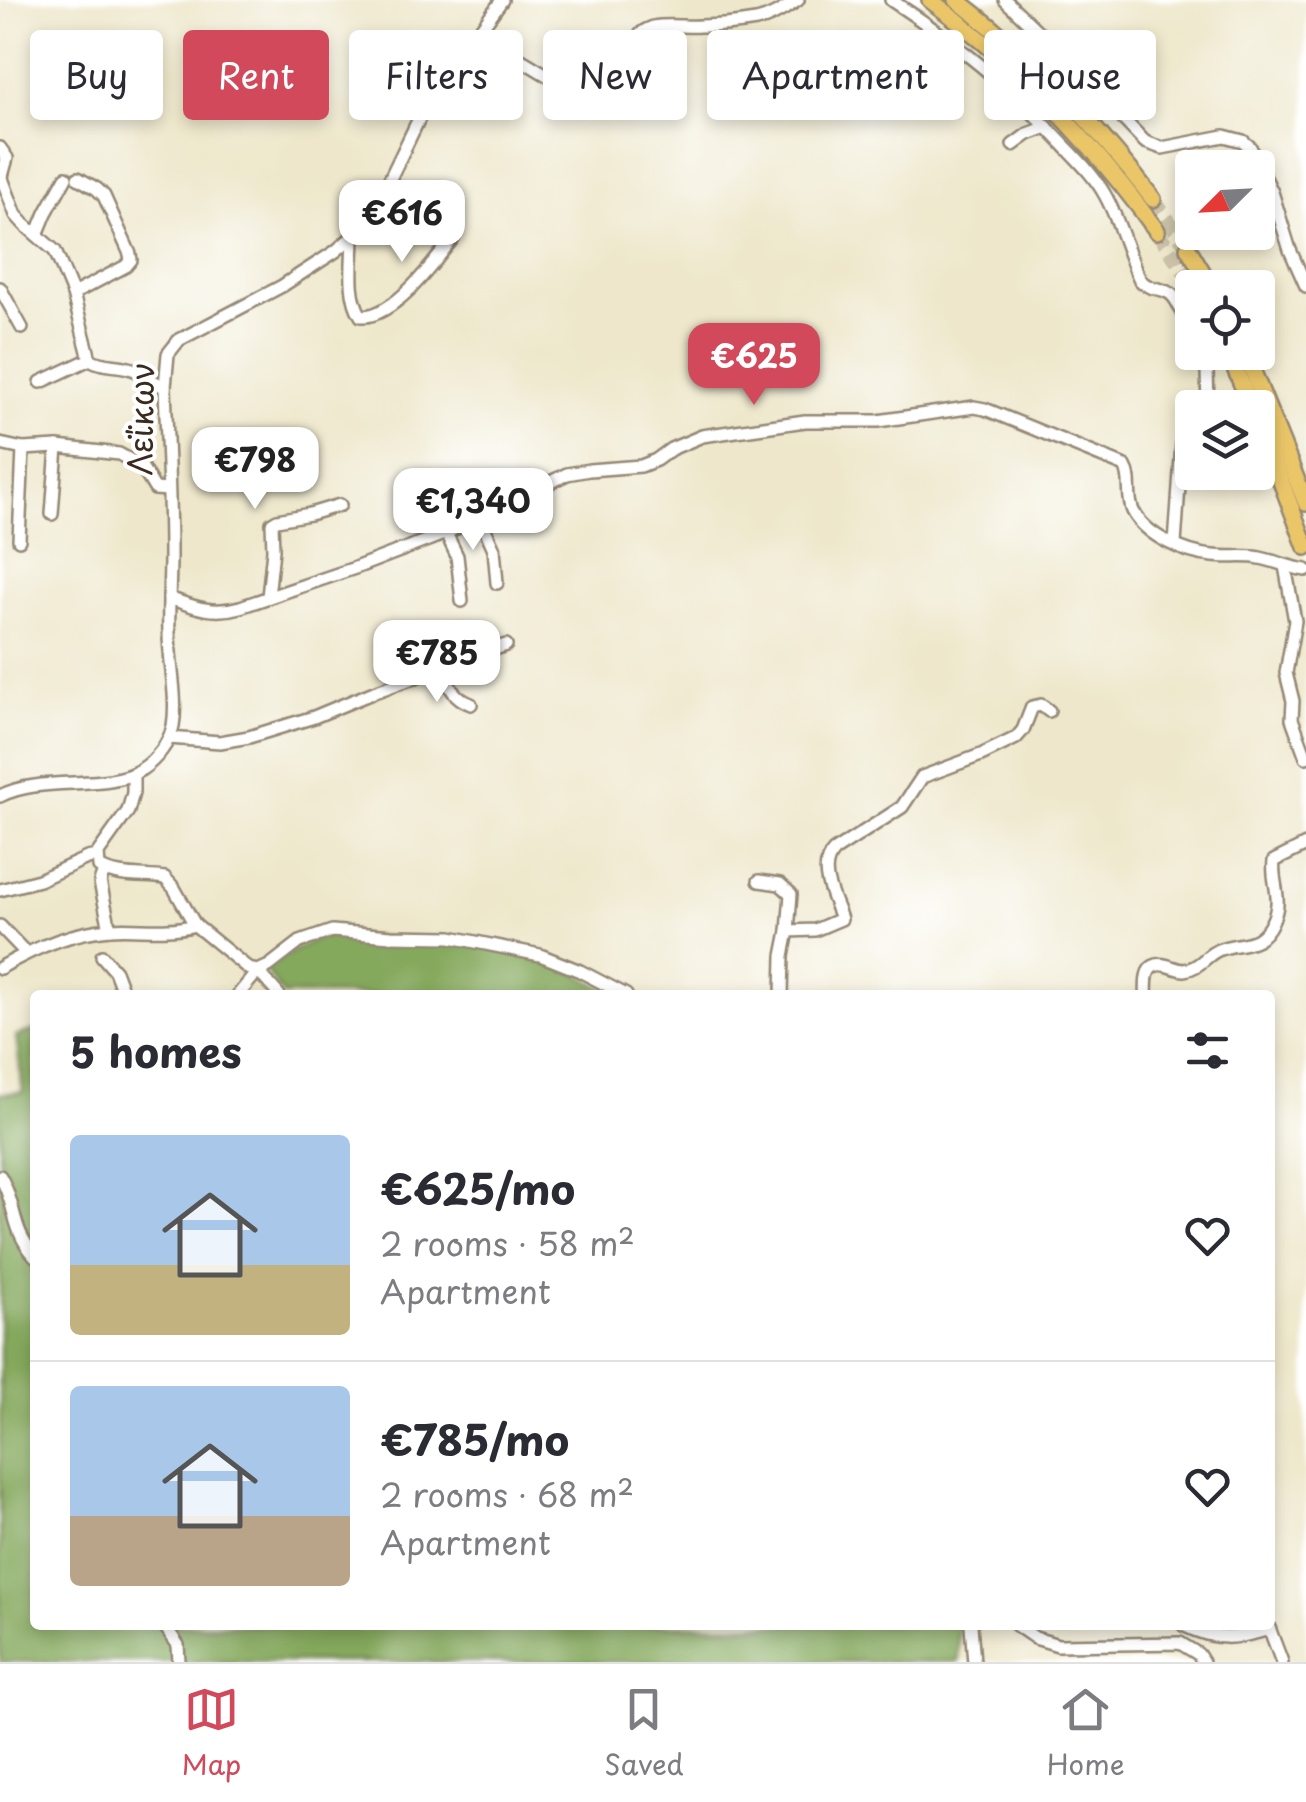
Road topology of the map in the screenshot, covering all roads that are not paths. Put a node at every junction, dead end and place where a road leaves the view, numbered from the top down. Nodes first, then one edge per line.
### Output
1 (502, 0) edge
2 (798, 0) edge
3 (891, 0) edge
4 (930, 0) edge
5 (958, 0) edge
6 (1005, 0) edge
7 (479, 30) edge
8 (523, 61) edge
9 (418, 120) edge
10 (1047, 127) junction
11 (1013, 145) dead end
12 (0, 148) edge
13 (381, 196) junction
14 (1153, 199) tunnel mouth
15 (1156, 230) tunnel mouth
16 (37, 235) junction
17 (353, 236) junction
18 (1306, 286) edge
19 (0, 288) edge
20 (74, 294) junction
21 (1175, 301) edge
22 (22, 328) dead end
23 (90, 359) junction
24 (1252, 370) edge
25 (41, 382) dead end
26 (165, 386) junction
27 (0, 444) edge
28 (57, 447) junction
29 (23, 448) junction
30 (1275, 466) edge
31 (168, 490) junction
32 (1179, 490) edge
33 (1306, 503) edge
34 (340, 505) dead end
35 (52, 514) dead end
36 (480, 516) junction
37 (446, 533) junction
38 (18, 540) dead end
39 (1175, 544) junction
40 (1306, 547) edge
41 (1284, 566) junction
42 (1302, 570) edge
43 (496, 583) dead end
44 (268, 597) junction
45 (169, 598) junction
46 (462, 601) dead end
47 (506, 644) dead end
48 (442, 667) junction
49 (471, 704) dead end
50 (1049, 711) dead end
51 (169, 738) junction
52 (1306, 757) edge
53 (134, 774) junction
54 (0, 796) edge
55 (1306, 845) edge
56 (97, 856) junction
57 (104, 870) junction
58 (760, 881) dead end
59 (0, 890) edge
60 (841, 919) junction
61 (195, 925) junction
62 (0, 926) edge
63 (110, 929) junction
64 (788, 931) junction
65 (846, 932) dead end
66 (26, 952) junction
67 (102, 956) dead end
68 (0, 968) edge
69 (258, 971) junction
70 (122, 990) edge
71 (242, 990) edge
72 (275, 990) edge
73 (616, 990) edge
74 (782, 990) edge
75 (1146, 990) edge
76 (0, 1176) edge
77 (30, 1250) edge
78 (168, 1630) edge
79 (971, 1630) edge
80 (1024, 1630) edge
81 (1196, 1630) edge
82 (1259, 1630) edge
83 (1270, 1630) edge
84 (179, 1662) edge
85 (974, 1662) edge
86 (1203, 1662) edge
87 (1282, 1662) edge

1 - 7 street, Λεΐκων
2 - 8 street
3 - 10 street
4 - 15 highway
5 - 14 highway
6 - 18 street
9 - 13 street, Λεΐκων
10 - 11 street
10 - 21 street
12 - 16 street
13 - 17 street, Λεΐκων
13 - 17 street
16 - 20 street
16 - 20 street
17 - 26 street, Λεΐκων
19 - 22 street
20 - 23 street
23 - 25 street
23 - 26 street
24 - 33 highway
26 - 31 street, Λεΐκων
27 - 29 street
28 - 29 street
28 - 31 street
28 - 35 street
29 - 38 street
30 - 40 highway
31 - 45 street, Λεΐκων
32 - 39 street
34 - 44 street
36 - 37 street
36 - 39 street
36 - 43 street
37 - 44 street
37 - 46 street
39 - 41 street
41 - 42 street
41 - 52 street
44 - 45 street
45 - 51 street, Λεΐκων
47 - 48 street
48 - 49 street
48 - 51 street
50 - 60 street
51 - 53 street
53 - 54 street
53 - 56 street
55 - 75 street
56 - 57 street
56 - 59 street
57 - 61 street
57 - 63 street
58 - 64 street
60 - 64 street
60 - 65 street
61 - 63 street
61 - 69 street
62 - 66 street
63 - 66 street
64 - 74 street
66 - 68 street
67 - 70 street
69 - 71 street
69 - 72 street
69 - 73 street
76 - 77 street
78 - 84 street
79 - 85 street
80 - 86 street
81 - 82 street
83 - 87 street

